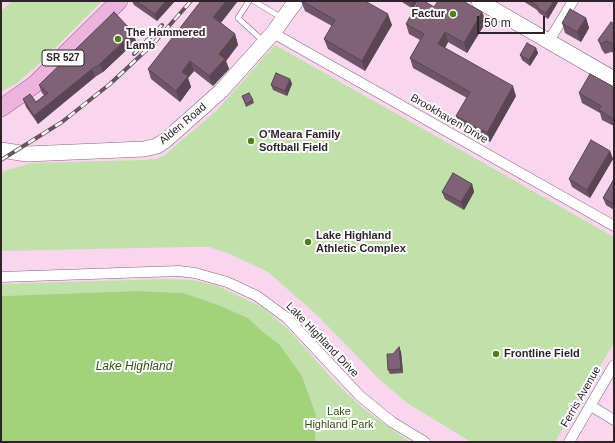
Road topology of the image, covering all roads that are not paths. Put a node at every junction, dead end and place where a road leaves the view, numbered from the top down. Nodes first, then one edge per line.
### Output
1 (119, 1) edge
2 (249, 1) edge
3 (254, 1) edge
4 (296, 1) edge
5 (479, 1) edge
6 (573, 1) edge
7 (283, 19) junction
8 (269, 38) junction
9 (549, 41) junction
10 (614, 78) edge
11 (1, 108) edge
12 (1, 150) edge
13 (614, 226) edge
14 (1, 277) edge
15 (613, 369) edge
16 (591, 406) junction
17 (614, 420) edge
18 (425, 442) edge
19 (569, 442) edge

1 - 11 main road, SR 527
2 - 8 lane
3 - 7 lane
4 - 7 street, Alden Road
5 - 9 street
6 - 9 street
7 - 8 street, Alden Road
8 - 12 street, Alden Road
8 - 13 street, Brookhaven Drive
9 - 10 street
14 - 18 street, Lake Highland Drive
15 - 16 street, Ferris Avenue
16 - 17 street
16 - 19 street, Ferris Avenue

